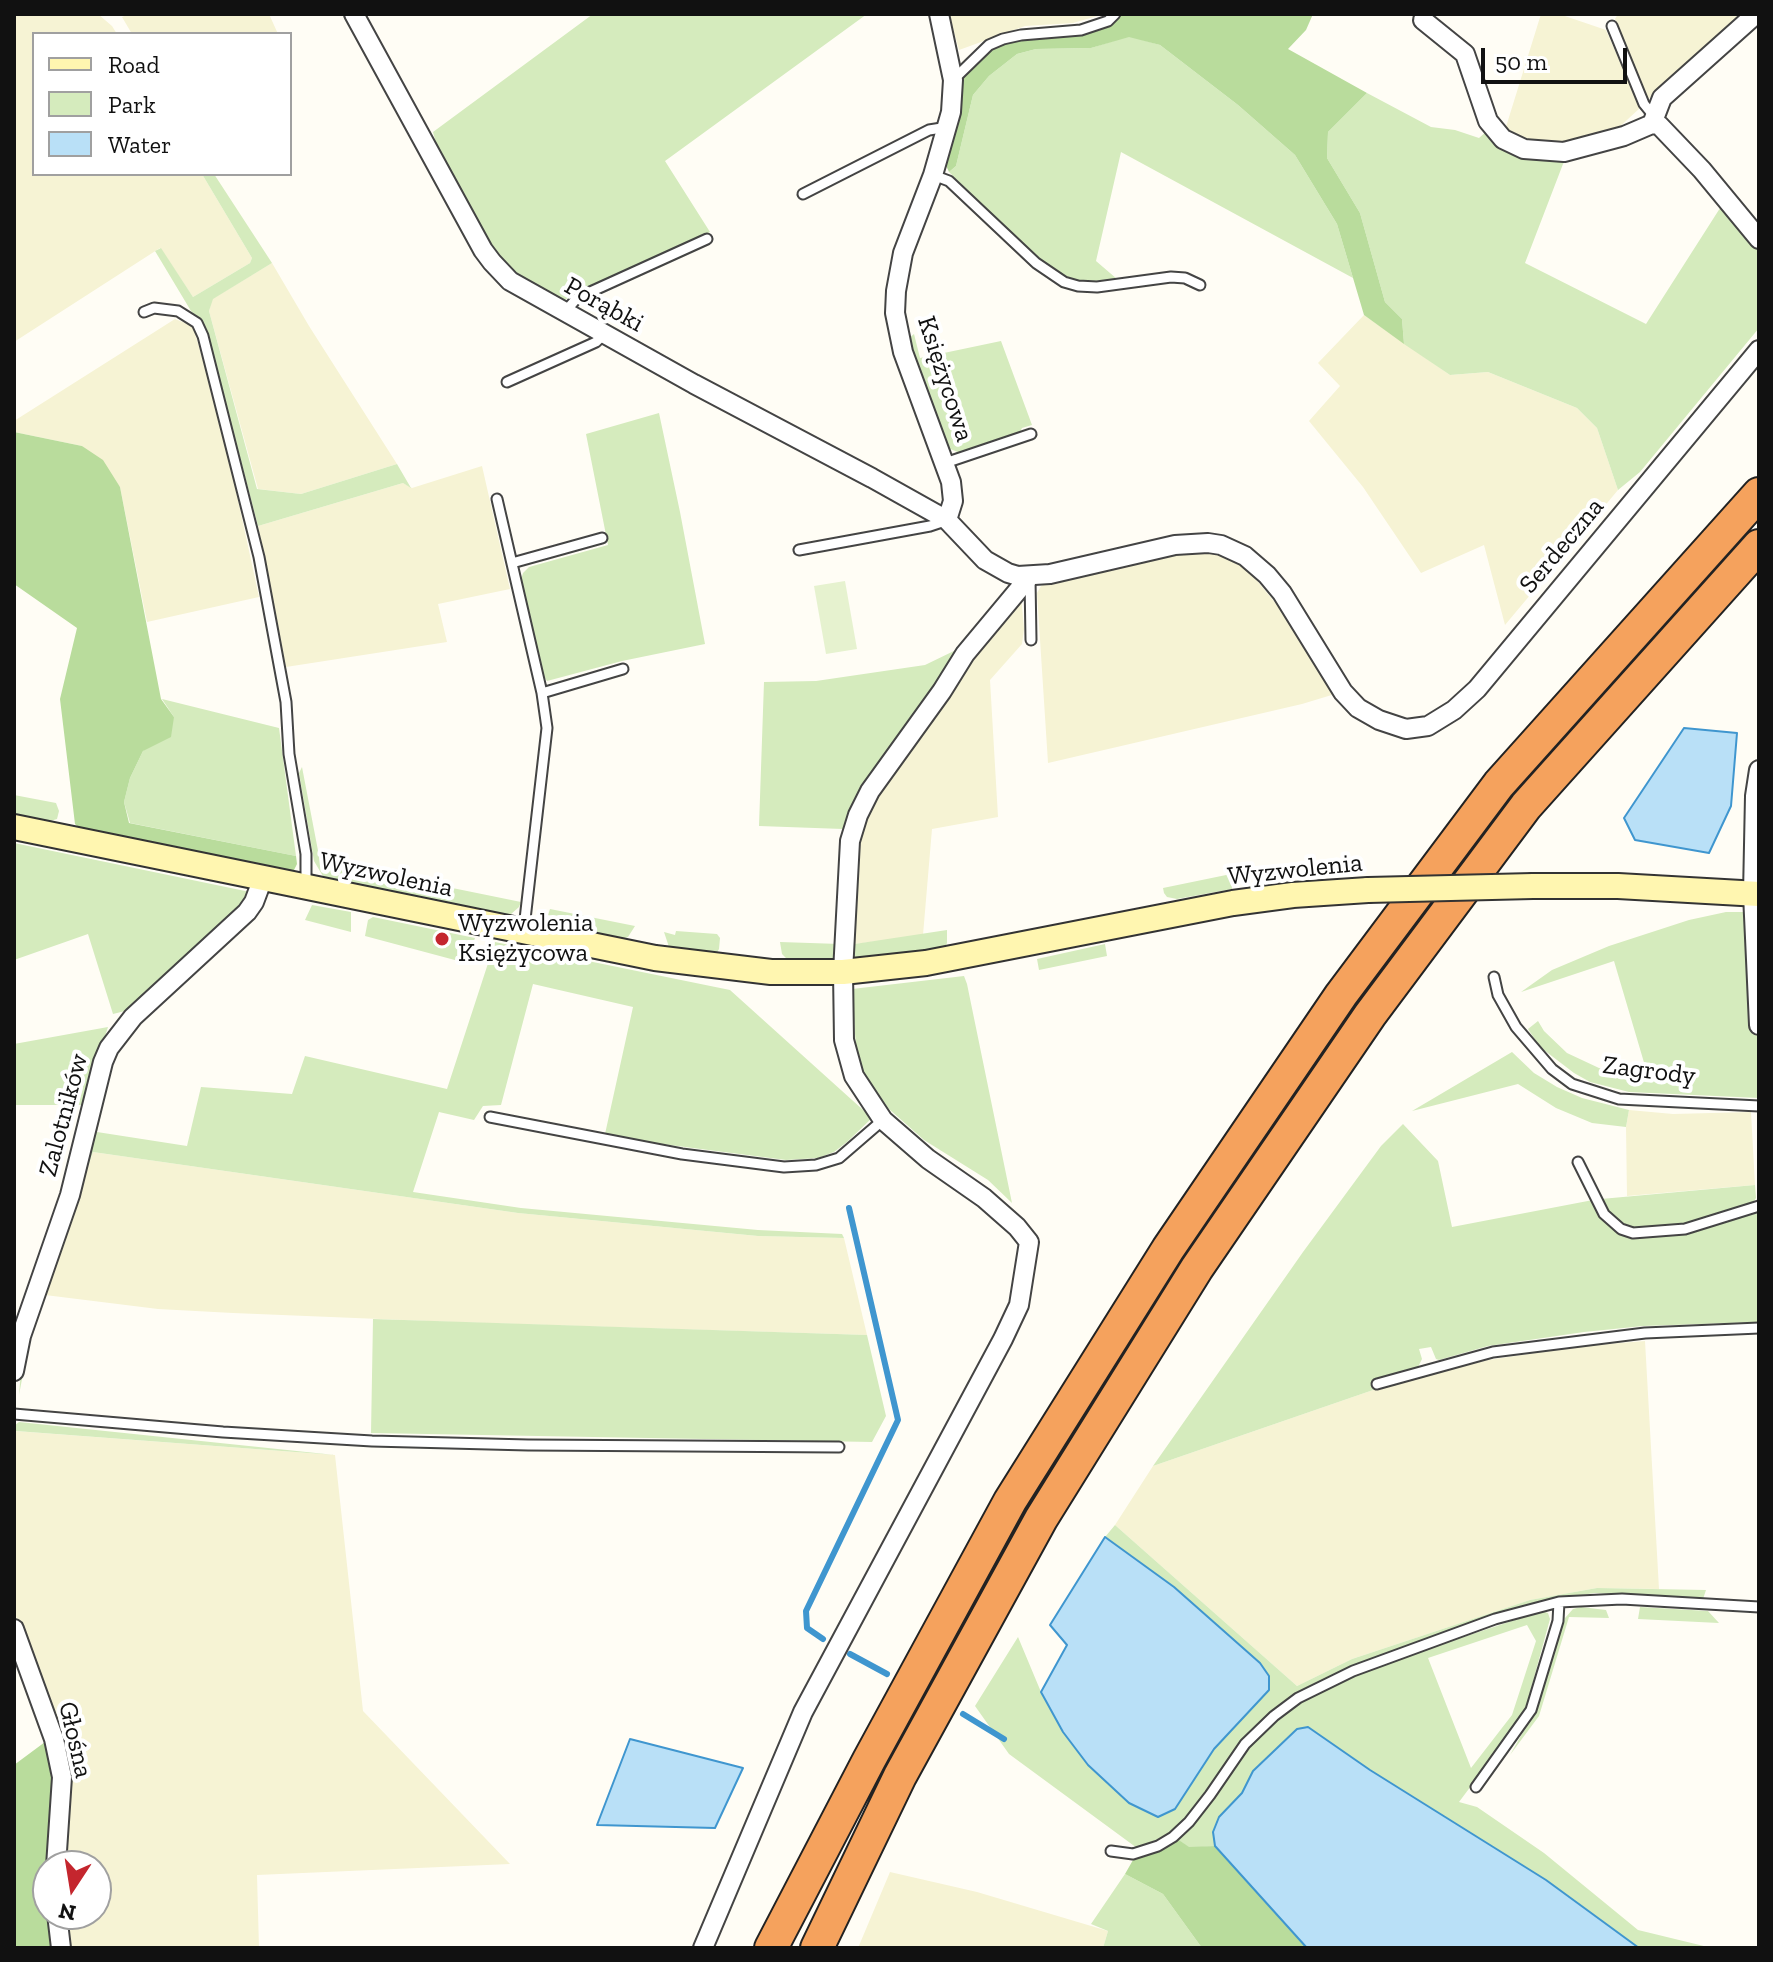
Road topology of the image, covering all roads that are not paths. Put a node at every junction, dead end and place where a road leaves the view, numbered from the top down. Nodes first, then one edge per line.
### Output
1 (354, 14) edge
2 (939, 14) edge
3 (1115, 14) edge
4 (1756, 14) edge
5 (1423, 20) dead end
6 (1612, 26) dead end
7 (953, 80) junction
8 (1652, 119) junction
9 (948, 127) junction
10 (933, 175) junction
11 (803, 194) dead end
12 (707, 239) dead end
13 (1759, 239) edge
14 (1200, 285) dead end
15 (144, 312) dead end
16 (564, 313) junction
17 (604, 334) junction
18 (1759, 350) edge
19 (507, 382) dead end
20 (1031, 434) dead end
21 (945, 463) junction
22 (1759, 494) edge
23 (497, 499) dead end
24 (947, 520) junction
25 (602, 538) dead end
26 (1759, 546) edge
27 (799, 550) dead end
28 (512, 563) junction
29 (1030, 576) junction
30 (1031, 640) dead end
31 (623, 669) dead end
32 (542, 693) junction
33 (1759, 770) edge
34 (14, 827) edge
35 (263, 878) junction
36 (305, 887) junction
37 (1756, 894) edge
38 (524, 932) junction
39 (843, 972) junction
40 (1494, 977) dead end
41 (1759, 1025) edge
42 (1759, 1106) edge
43 (490, 1117) dead end
44 (883, 1120) junction
45 (1578, 1162) dead end
46 (1759, 1206) edge
47 (1759, 1328) edge
48 (14, 1371) edge
49 (1377, 1384) dead end
50 (14, 1414) edge
51 (839, 1447) dead end
52 (1559, 1602) junction
53 (1759, 1607) edge
54 (14, 1629) edge
55 (1476, 1787) dead end
56 (57, 1850) edge
57 (1111, 1851) dead end
58 (703, 1948) edge
59 (771, 1948) edge
60 (817, 1948) edge

1 - 16 street, Porąbki
2 - 7 street, Księżycowa
3 - 7 lane
4 - 8 street
5 - 8 street
6 - 8 lane
7 - 9 street, Księżycowa
8 - 13 street
9 - 10 street, Księżycowa
9 - 11 lane
10 - 14 lane
10 - 21 street, Księżycowa
12 - 16 lane
15 - 36 lane
16 - 17 street, Porąbki
17 - 19 lane
17 - 24 street, Porąbki
18 - 29 street, Serdeczna
20 - 21 lane
21 - 24 street, Księżycowa
22 - 59 highway
23 - 28 lane
24 - 27 lane
24 - 29 street
25 - 28 lane
26 - 60 highway
28 - 32 lane
29 - 30 lane
29 - 39 street
31 - 32 lane
32 - 38 lane
33 - 37 street
34 - 35 street, Wyzwolenia
35 - 36 street, Wyzwolenia
35 - 48 street, Zalotników
36 - 38 street, Wyzwolenia
37 - 39 street, Wyzwolenia, bridge
37 - 41 street
38 - 39 street, Wyzwolenia
39 - 44 street
40 - 42 lane, Zagrody
43 - 44 lane
44 - 58 street
45 - 46 lane
47 - 49 lane
50 - 51 lane
52 - 53 lane
52 - 55 lane
52 - 57 lane
54 - 56 street, Głośna

